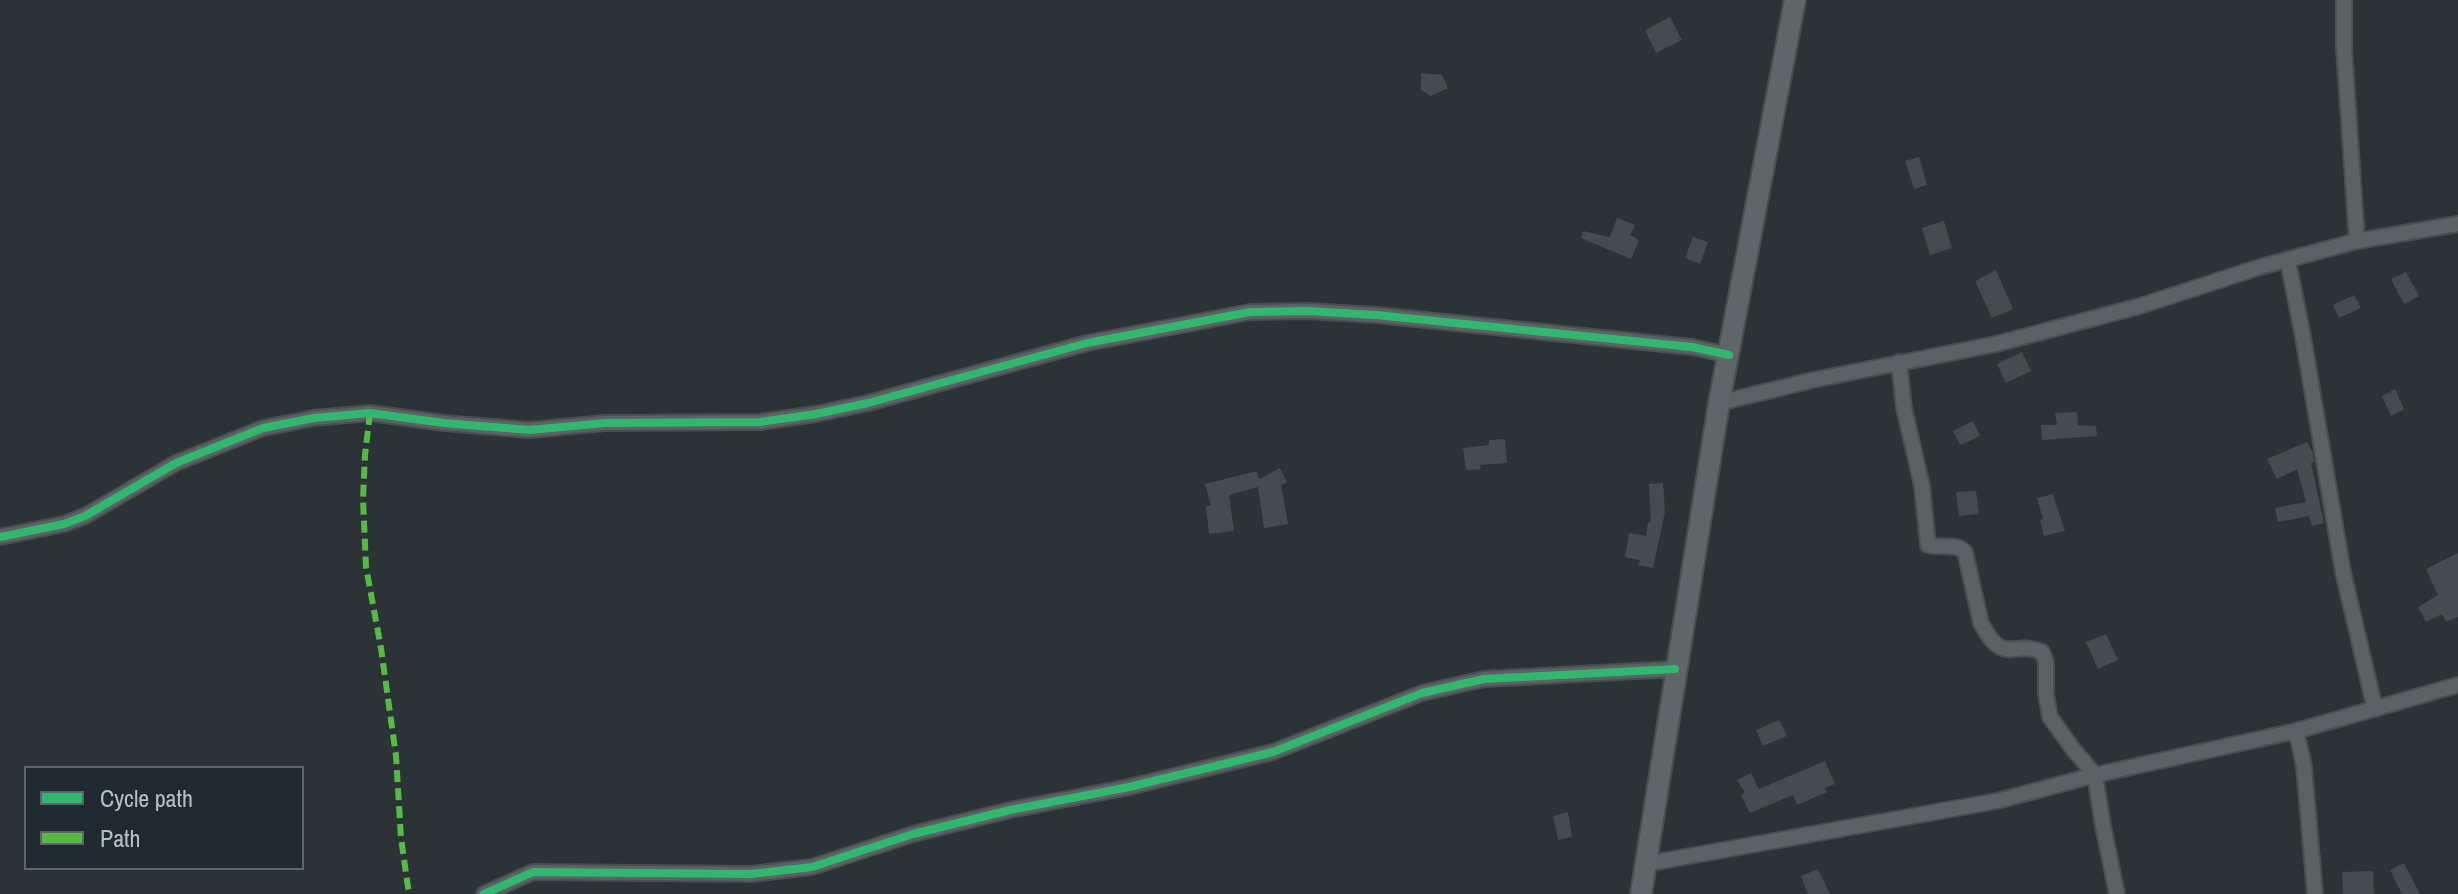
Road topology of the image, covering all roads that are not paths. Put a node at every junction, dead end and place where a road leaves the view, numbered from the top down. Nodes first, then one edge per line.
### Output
1 (1795, 0) edge
2 (2344, 0) edge
3 (2458, 224) edge
4 (2357, 241) junction
5 (2288, 261) junction
6 (1729, 355) junction
7 (1899, 362) junction
8 (1719, 403) junction
9 (0, 537) edge
10 (1675, 669) junction
11 (2458, 685) edge
12 (2375, 709) junction
13 (2296, 731) junction
14 (2095, 775) junction
15 (1645, 864) junction
16 (484, 894) edge
17 (1641, 894) edge
18 (2117, 894) edge
19 (2315, 894) edge

1 - 6 main road
2 - 4 street
3 - 4 street
4 - 5 street
5 - 7 street
5 - 12 street
6 - 8 main road
6 - 9 street
7 - 8 street
7 - 14 street
8 - 10 main road
10 - 15 main road
10 - 16 street
11 - 12 street
12 - 13 street
13 - 14 street
13 - 19 street
14 - 15 street
14 - 18 street
15 - 17 main road

